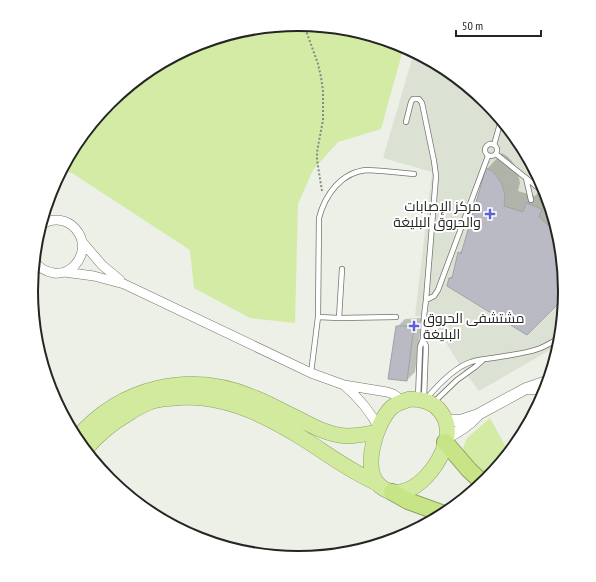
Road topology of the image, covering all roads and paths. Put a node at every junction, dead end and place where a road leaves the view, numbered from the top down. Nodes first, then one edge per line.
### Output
1 (306, 31) edge
2 (406, 122) dead end
3 (499, 127) edge
4 (494, 144) junction
5 (496, 154) junction
6 (488, 156) junction
7 (414, 174) dead end
8 (526, 178) junction
9 (535, 185) edge
10 (531, 200) dead end
11 (324, 202) junction
12 (48, 222) edge
13 (83, 243) junction
14 (39, 266) edge
15 (342, 269) dead end
16 (64, 272) junction
17 (124, 284) junction
18 (426, 300) junction
19 (318, 317) junction
20 (396, 317) dead end
21 (339, 318) junction
22 (553, 341) edge
23 (483, 360) junction
24 (312, 373) junction
25 (541, 384) edge
26 (344, 386) junction
27 (525, 389) junction
28 (538, 390) edge
29 (403, 401) junction
30 (425, 401) junction
31 (477, 415) junction
32 (446, 421) junction
33 (378, 430) junction
34 (81, 433) edge
35 (446, 440) junction
36 (89, 445) edge
37 (478, 478) edge
38 (377, 483) junction
39 (392, 492) junction
40 (436, 511) edge

1 - 11 path
2 - 18 lane
3 - 4 lane
4 - 5 lane
4 - 6 lane
5 - 6 lane
5 - 8 lane
6 - 18 lane
7 - 11 lane
8 - 9 lane
8 - 10 lane
11 - 19 lane
12 - 13 street
13 - 16 street
13 - 17 street
14 - 16 street
15 - 21 lane
16 - 17 street
17 - 24 street
18 - 30 lane
19 - 21 lane
19 - 24 lane
20 - 21 lane
22 - 23 lane
23 - 30 lane
23 - 30 lane
24 - 26 street
25 - 27 street
26 - 29 street
26 - 33 street
27 - 28 street
27 - 31 street
29 - 30 highway
29 - 33 highway
30 - 32 highway
31 - 32 street
31 - 35 street
32 - 35 highway
33 - 34 highway
33 - 38 highway
35 - 37 highway
35 - 39 highway
36 - 38 highway
38 - 39 highway
39 - 40 highway

